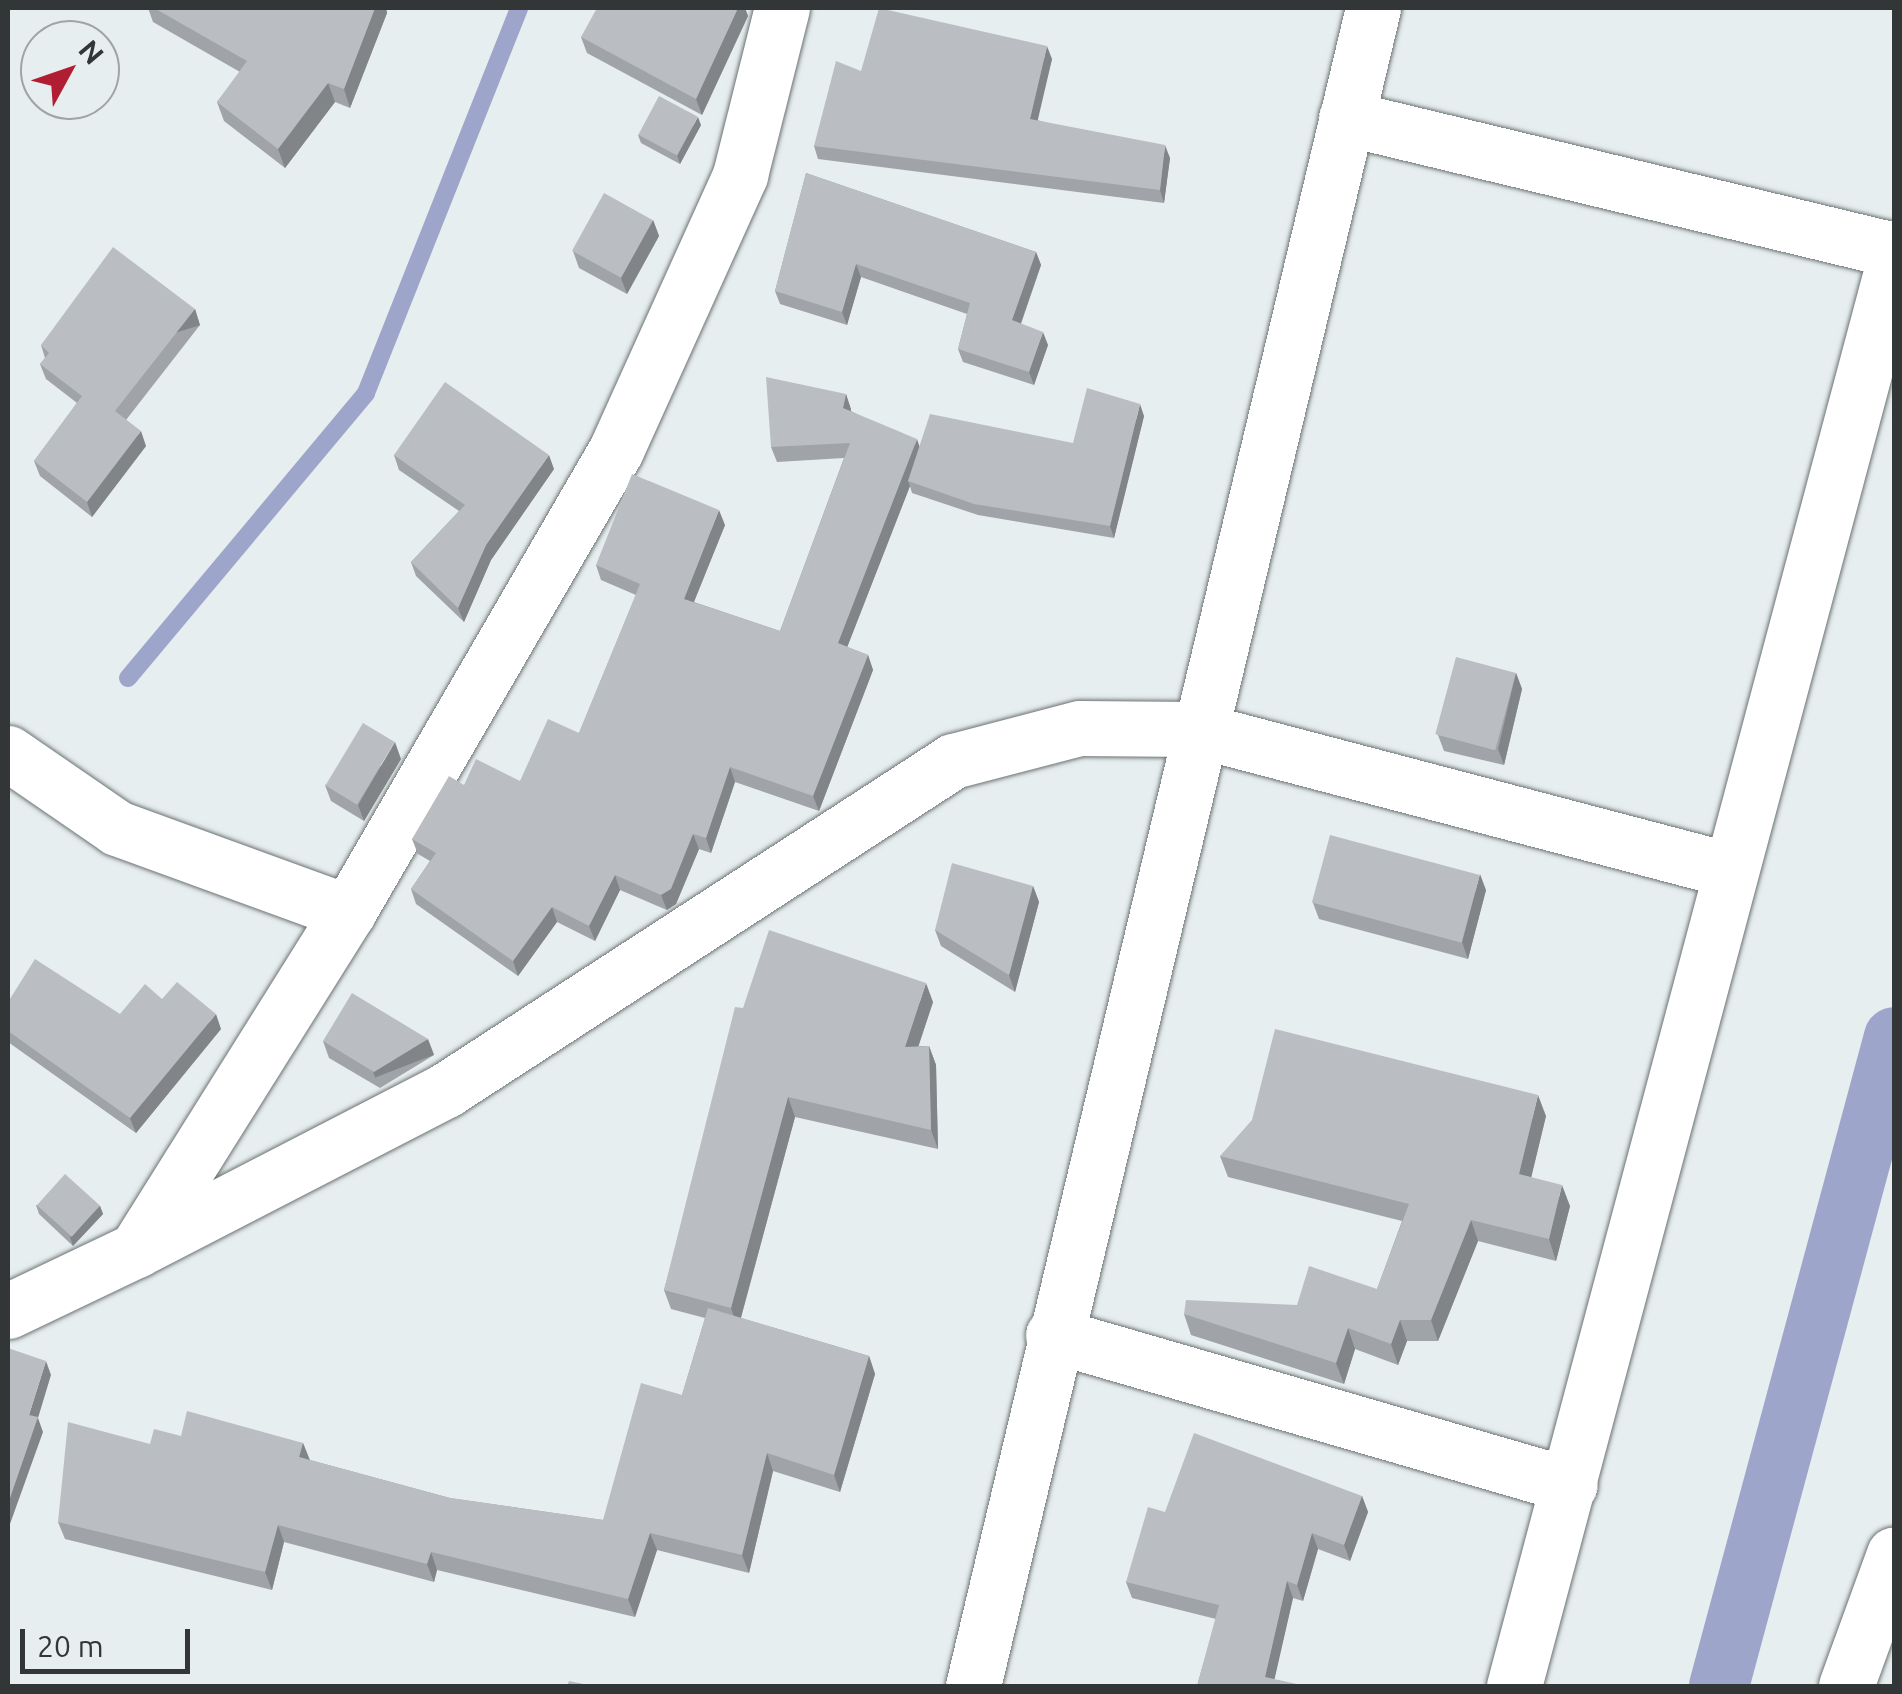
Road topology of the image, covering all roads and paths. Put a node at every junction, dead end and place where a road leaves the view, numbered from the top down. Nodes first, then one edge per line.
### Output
1 (782, 8) edge
2 (1373, 8) edge
3 (1346, 118) junction
4 (1894, 250) edge
5 (1894, 261) edge
6 (1194, 730) junction
7 (8, 752) edge
8 (1730, 870) junction
9 (348, 912) junction
10 (136, 1250) junction
11 (8, 1311) edge
12 (1053, 1335) junction
13 (1570, 1485) junction
14 (1892, 1573) edge
15 (973, 1686) edge
16 (1514, 1686) edge
17 (1846, 1686) edge

1 - 9 street
2 - 3 street
3 - 4 street
3 - 6 street
5 - 8 street
6 - 8 street
6 - 10 street
6 - 12 street
7 - 9 street
8 - 13 street
9 - 10 street
10 - 11 street
12 - 13 street
12 - 15 street
13 - 16 street
14 - 17 street

